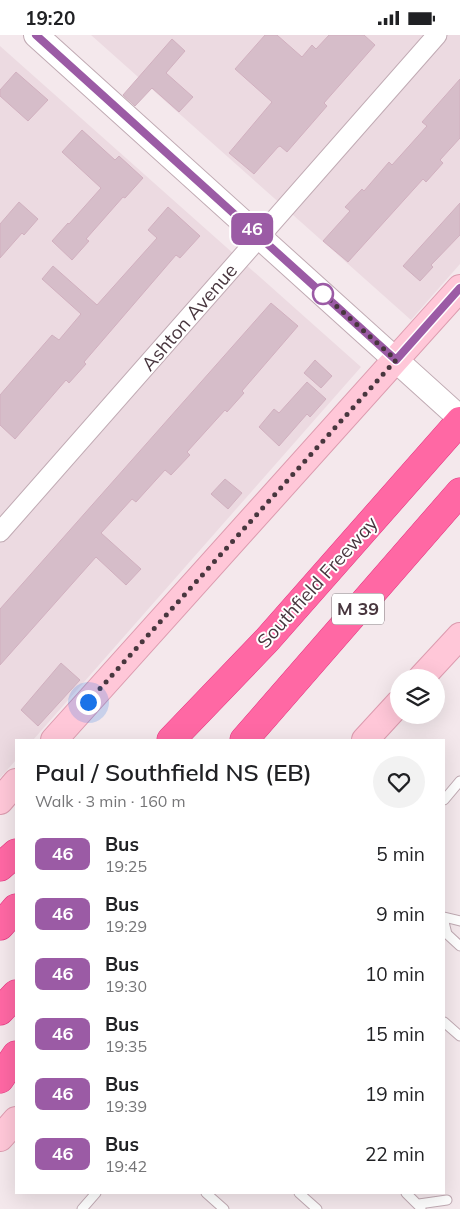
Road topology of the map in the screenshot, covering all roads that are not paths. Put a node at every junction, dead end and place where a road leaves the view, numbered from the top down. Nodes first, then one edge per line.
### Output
1 (36, 35) edge
2 (437, 35) edge
3 (259, 236) junction
4 (460, 288) edge
5 (396, 360) junction
6 (460, 419) edge
7 (460, 492) edge
8 (0, 532) edge
9 (460, 636) edge
10 (429, 669) edge
11 (390, 713) edge
12 (55, 739) edge
13 (172, 739) edge
14 (245, 739) edge
15 (366, 739) edge
16 (460, 781) edge
17 (15, 784) edge
18 (445, 799) edge
19 (0, 801) edge
20 (15, 854) edge
21 (0, 867) edge
22 (15, 909) edge
23 (445, 917) edge
24 (460, 921) edge
25 (0, 926) edge
26 (445, 927) edge
27 (460, 946) edge
28 (15, 995) edge
29 (0, 1011) edge
30 (445, 1023) edge
31 (460, 1036) edge
32 (15, 1056) edge
33 (0, 1079) edge
34 (15, 1121) edge
35 (0, 1138) edge
36 (95, 1194) edge
37 (207, 1194) edge
38 (299, 1194) edge
39 (407, 1194) edge
40 (447, 1200) dead end
41 (420, 1207) edge
42 (82, 1209) edge
43 (224, 1209) edge
44 (317, 1209) edge

1 - 3 street
2 - 3 street, Ashton Avenue
3 - 5 street
3 - 8 street, Ashton Avenue
4 - 5 main road
5 - 6 street
5 - 12 main road
6 - 13 highway, Southfield Freeway / M 39
7 - 14 highway, M 39
9 - 10 main road
11 - 15 main road
16 - 18 lane
17 - 19 main road
20 - 21 highway
22 - 25 highway
23 - 24 lane
26 - 27 lane
28 - 29 highway
30 - 31 lane
32 - 33 highway
34 - 35 main road
36 - 42 lane
37 - 43 lane
38 - 44 lane
39 - 41 lane
40 - 41 lane

